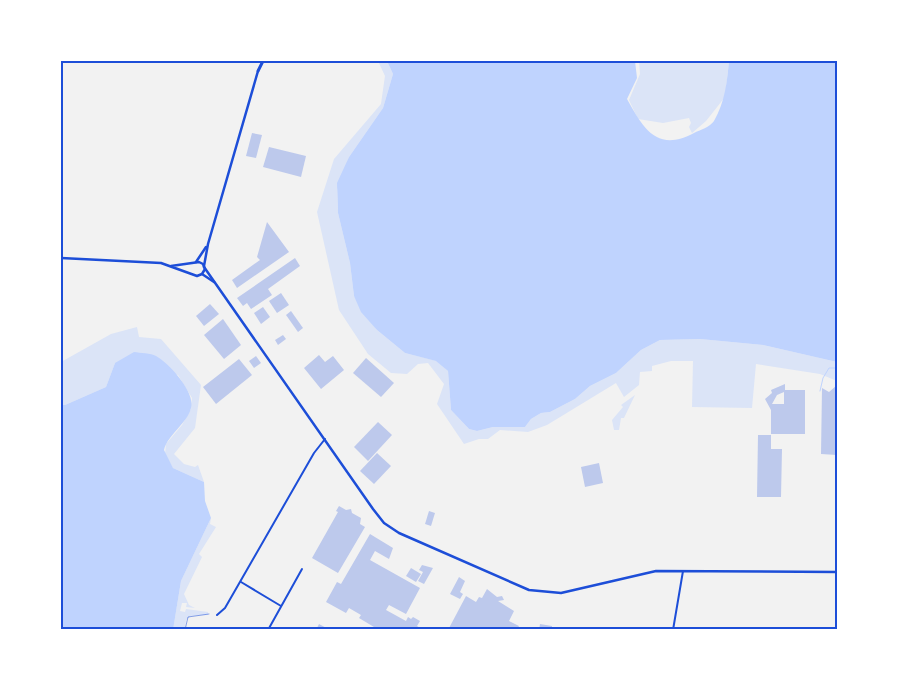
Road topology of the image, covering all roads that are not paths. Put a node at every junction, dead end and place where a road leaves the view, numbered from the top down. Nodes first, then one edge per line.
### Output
1 (261, 61) edge
2 (258, 71) joint
3 (208, 244) junction
4 (61, 258) edge
5 (195, 263) junction
6 (171, 266) junction
7 (204, 266) junction
8 (192, 273) junction
9 (202, 274) junction
10 (215, 283) junction
11 (325, 439) junction
12 (302, 568) dead end
13 (683, 571) junction
14 (837, 572) edge
15 (240, 582) junction
16 (281, 606) junction
17 (217, 615) dead end
18 (268, 630) edge
19 (673, 630) edge

1 - 2 highway
2 - 3 main road
3 - 5 main road
3 - 7 main road
4 - 6 main road
5 - 6 main road
5 - 7 main road
5 - 8 main road
6 - 8 main road
7 - 9 main road
7 - 10 main road
8 - 9 main road
9 - 10 main road
10 - 11 main road
11 - 13 main road
11 - 15 street
12 - 16 street
13 - 14 main road
13 - 19 street
15 - 16 street
15 - 17 street
16 - 18 street

